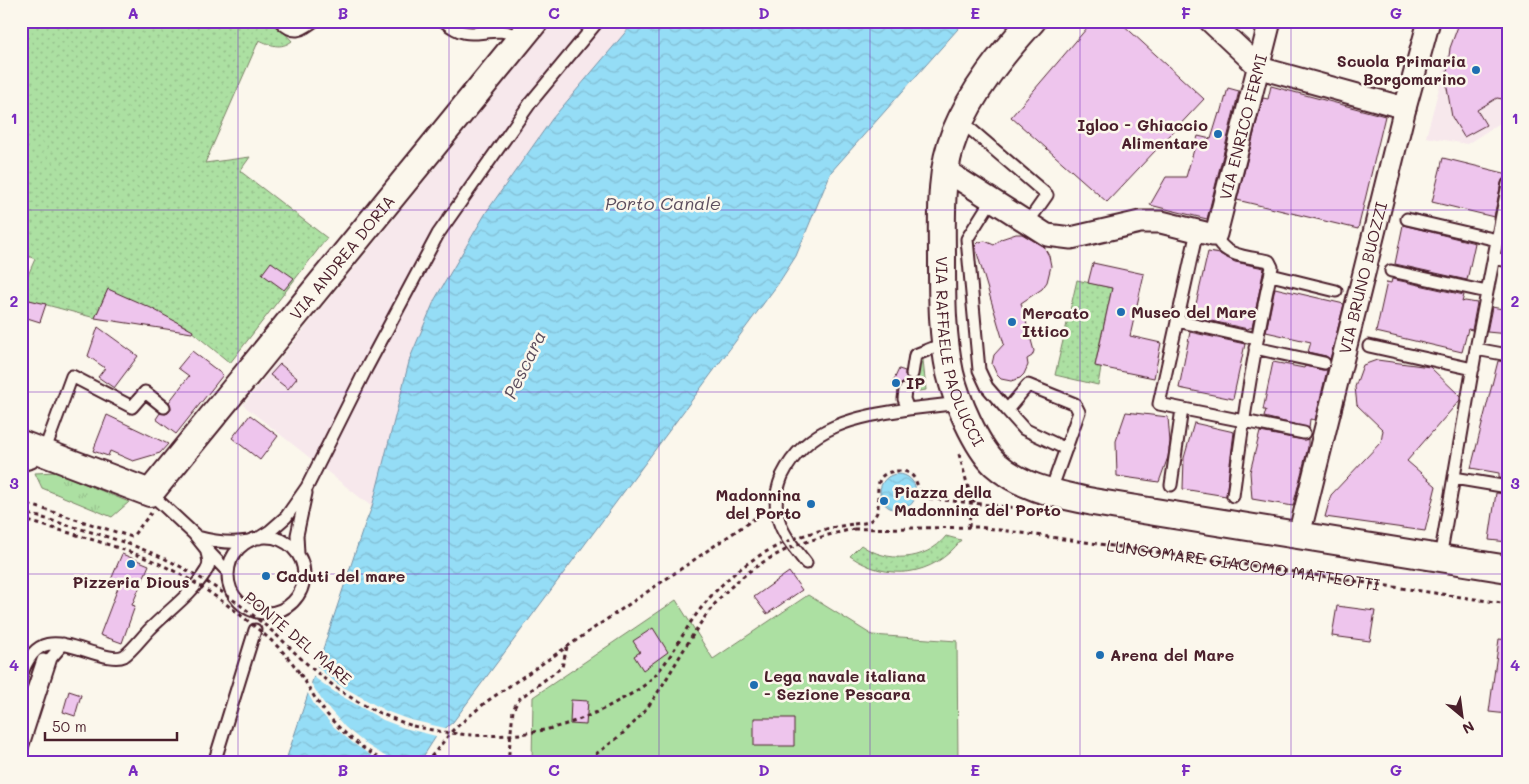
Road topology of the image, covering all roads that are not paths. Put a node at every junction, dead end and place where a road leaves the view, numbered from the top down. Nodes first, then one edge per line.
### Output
1 (280, 21) edge
2 (314, 21) edge
3 (444, 21) edge
4 (598, 21) edge
5 (1032, 21) edge
6 (1210, 21) edge
7 (1270, 21) edge
8 (1429, 21) edge
9 (529, 30) edge
10 (1260, 68) junction
11 (1405, 108) junction
12 (961, 122) junction
13 (945, 170) junction
14 (1508, 184) edge
15 (992, 198) junction
16 (1407, 219) dead end
17 (1028, 222) junction
18 (1207, 233) junction
19 (1497, 240) junction
20 (1494, 258) junction
21 (1508, 261) edge
22 (1391, 271) dead end
23 (1271, 274) junction
24 (1336, 291) dead end
25 (1487, 292) junction
26 (1177, 321) junction
27 (945, 343) junction
28 (1256, 344) junction
29 (1369, 346) dead end
30 (1476, 349) junction
31 (1508, 355) edge
32 (1324, 363) dead end
33 (1473, 369) junction
34 (908, 373) dead end
35 (960, 403) junction
36 (164, 407) dead end
37 (1182, 408) junction
38 (1007, 410) junction
39 (1243, 420) junction
40 (1304, 433) dead end
41 (1066, 449) junction
42 (31, 454) edge
43 (21, 474) edge
44 (1454, 478) junction
45 (1171, 485) dead end
46 (307, 487) junction
47 (1508, 487) edge
48 (1233, 496) dead end
49 (155, 497) junction
50 (1042, 501) junction
51 (1299, 535) junction
52 (197, 537) junction
53 (254, 539) junction
54 (206, 549) junction
55 (298, 554) junction
56 (1440, 558) junction
57 (806, 563) dead end
58 (1508, 569) edge
59 (228, 572) junction
60 (255, 630) dead end
61 (60, 644) junction
62 (41, 647) junction
63 (21, 660) edge
64 (21, 676) edge
65 (21, 702) edge
66 (21, 725) edge
67 (21, 751) edge
68 (214, 763) edge

1 - 2 lane
3 - 9 lane
4 - 46 lane
5 - 12 street, VIA RAFFAELE PAOLUCCI
6 - 10 street
7 - 10 street, VIA ENRICO FERMI
8 - 11 street, VIA BRUNO BUOZZI
9 - 49 street, VIA ANDREA DORIA
10 - 11 street
10 - 18 street, VIA ENRICO FERMI
11 - 51 street, VIA BRUNO BUOZZI
12 - 13 street, VIA RAFFAELE PAOLUCCI
12 - 17 lane
13 - 15 street
13 - 27 street, VIA RAFFAELE PAOLUCCI
14 - 19 lane
15 - 17 street
15 - 38 lane
16 - 19 lane
17 - 18 street
18 - 23 lane
18 - 26 lane
19 - 20 lane
20 - 21 lane
20 - 25 lane
22 - 25 lane
23 - 24 lane, VIA BRUNO BUOZZI
23 - 28 lane
25 - 30 lane
26 - 28 lane, VIA BRUNO BUOZZI
26 - 37 lane
27 - 34 lane
27 - 35 street, VIA RAFFAELE PAOLUCCI
28 - 32 lane, VIA BRUNO BUOZZI
28 - 39 lane
29 - 33 lane
30 - 31 lane
30 - 33 lane
33 - 44 lane
35 - 50 street, VIA RAFFAELE PAOLUCCI
35 - 57 lane
36 - 42 lane
37 - 39 lane
37 - 45 lane
38 - 41 lane
38 - 41 lane
39 - 40 lane
39 - 48 lane
41 - 50 lane
42 - 43 lane
42 - 49 street
44 - 47 lane
44 - 56 lane
46 - 53 lane
46 - 55 lane
49 - 52 lane
50 - 51 street
51 - 56 street
52 - 53 lane
52 - 54 lane
53 - 55 lane
53 - 59 lane
54 - 59 lane
54 - 61 lane
55 - 59 lane
56 - 58 street
60 - 68 lane
61 - 62 lane
61 - 66 lane
61 - 67 lane
62 - 63 lane
62 - 64 lane
62 - 65 lane

